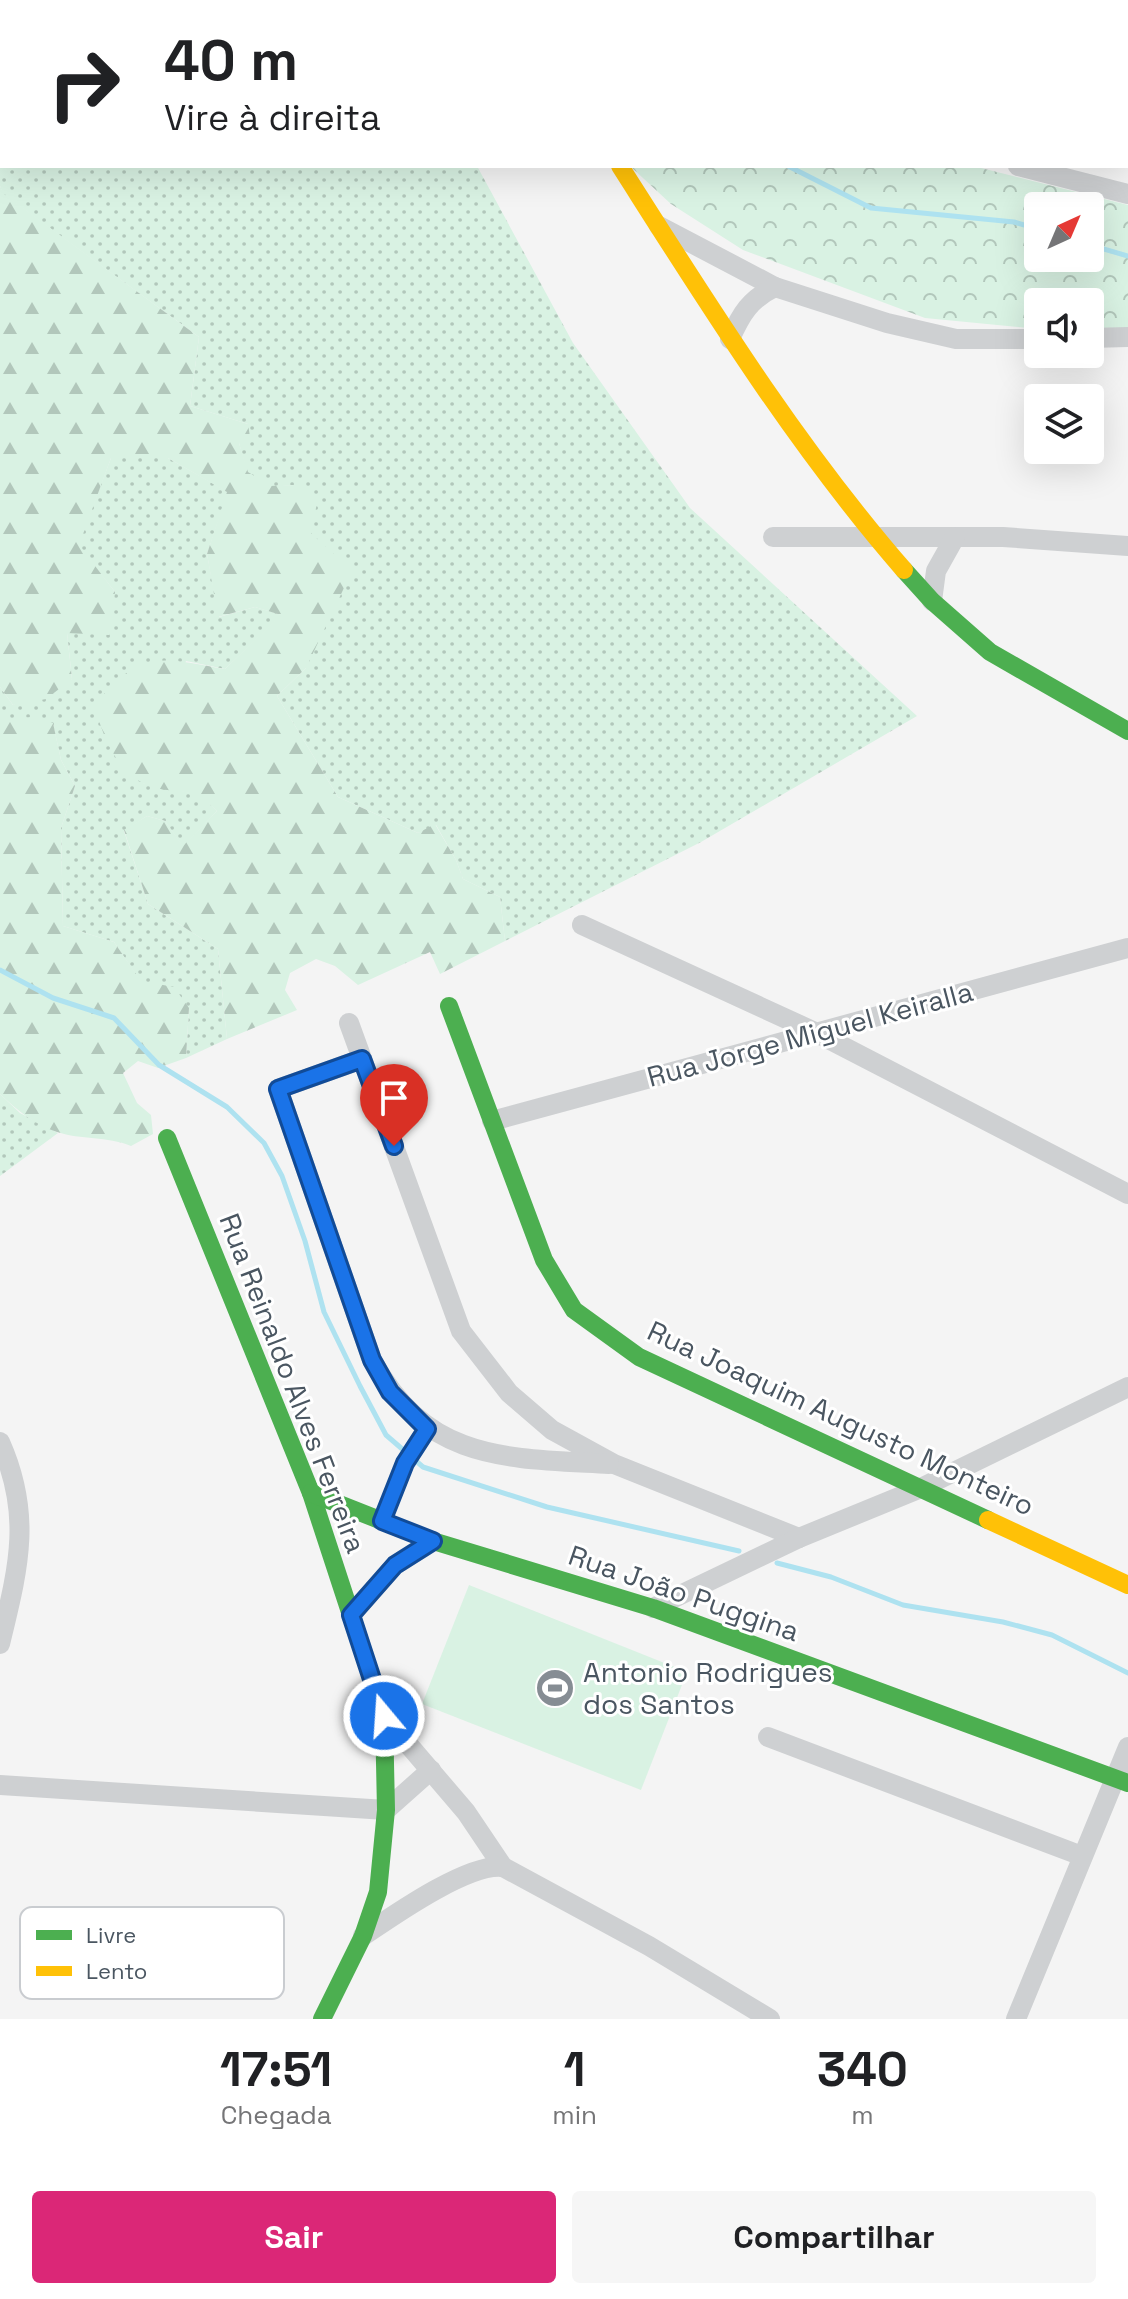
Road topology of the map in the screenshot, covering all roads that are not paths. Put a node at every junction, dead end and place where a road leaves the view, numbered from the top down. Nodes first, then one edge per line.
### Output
1 (621, 168) edge
2 (1026, 168) edge
3 (1128, 194) edge
4 (652, 222) junction
5 (775, 287) junction
6 (1128, 337) edge
7 (1104, 338) edge
8 (730, 339) junction
9 (1024, 339) edge
10 (773, 537) dead end
11 (876, 537) junction
12 (955, 537) junction
13 (1128, 546) edge
14 (932, 601) junction
15 (1128, 731) edge
16 (582, 925) dead end
17 (1128, 948) edge
18 (449, 1006) dead end
19 (349, 1023) dead end
20 (815, 1032) junction
21 (362, 1059) junction
22 (492, 1121) junction
23 (167, 1138) dead end
24 (1128, 1194) edge
25 (1128, 1387) edge
26 (427, 1429) junction
27 (0, 1442) edge
28 (614, 1464) junction
29 (7, 1475) edge
30 (921, 1488) junction
31 (311, 1493) junction
32 (382, 1521) junction
33 (799, 1538) junction
34 (433, 1541) junction
35 (1128, 1585) edge
36 (653, 1608) junction
37 (351, 1615) junction
38 (0, 1644) edge
39 (384, 1716) junction
40 (768, 1737) dead end
41 (1128, 1747) edge
42 (431, 1770) junction
43 (1120, 1781) edge
44 (0, 1785) edge
45 (386, 1810) junction
46 (1082, 1856) junction
47 (503, 1867) junction
48 (378, 1892) junction
49 (409, 1905) junction
50 (363, 1936) junction
51 (322, 2019) edge
52 (770, 2019) edge
53 (1016, 2019) edge

1 - 4 street
2 - 3 street
4 - 5 street
4 - 8 street
5 - 8 street
5 - 9 street
6 - 7 street
8 - 11 street
10 - 11 street
11 - 12 street
11 - 14 street
12 - 13 street
12 - 14 street
14 - 15 street
16 - 20 street
17 - 20 street, Rua Jorge Miguel Keiralla
18 - 22 street, Rua Joaquim Augusto Monteiro
19 - 21 street
20 - 22 street, Rua Jorge Miguel Keiralla
20 - 24 street
21 - 26 street
21 - 28 street
22 - 30 street, Rua Joaquim Augusto Monteiro
23 - 31 street, Rua Reinaldo Alves Ferreira
25 - 30 street
26 - 28 street
26 - 32 lane
27 - 29 street
28 - 33 street
29 - 38 street
30 - 33 street
30 - 35 street, Rua Joaquim Augusto Monteiro
31 - 32 street, Rua João Puggina
31 - 37 street, Rua Reinaldo Alves Ferreira
32 - 34 street, Rua João Puggina
33 - 36 street
34 - 36 street, Rua João Puggina
34 - 37 street
36 - 43 street, Rua João Puggina
37 - 39 street, Rua Reinaldo Alves Ferreira
39 - 42 street
39 - 45 street, Rua Reinaldo Alves Ferreira
40 - 46 street
41 - 43 street
42 - 45 street
42 - 47 street
43 - 46 street
44 - 45 street
45 - 48 street, Rua Reinaldo Alves Ferreira
46 - 53 street
47 - 49 street
47 - 52 street
48 - 49 street
48 - 50 street, Rua Reinaldo Alves Ferreira
49 - 50 street
50 - 51 street, Rua Reinaldo Alves Ferreira

